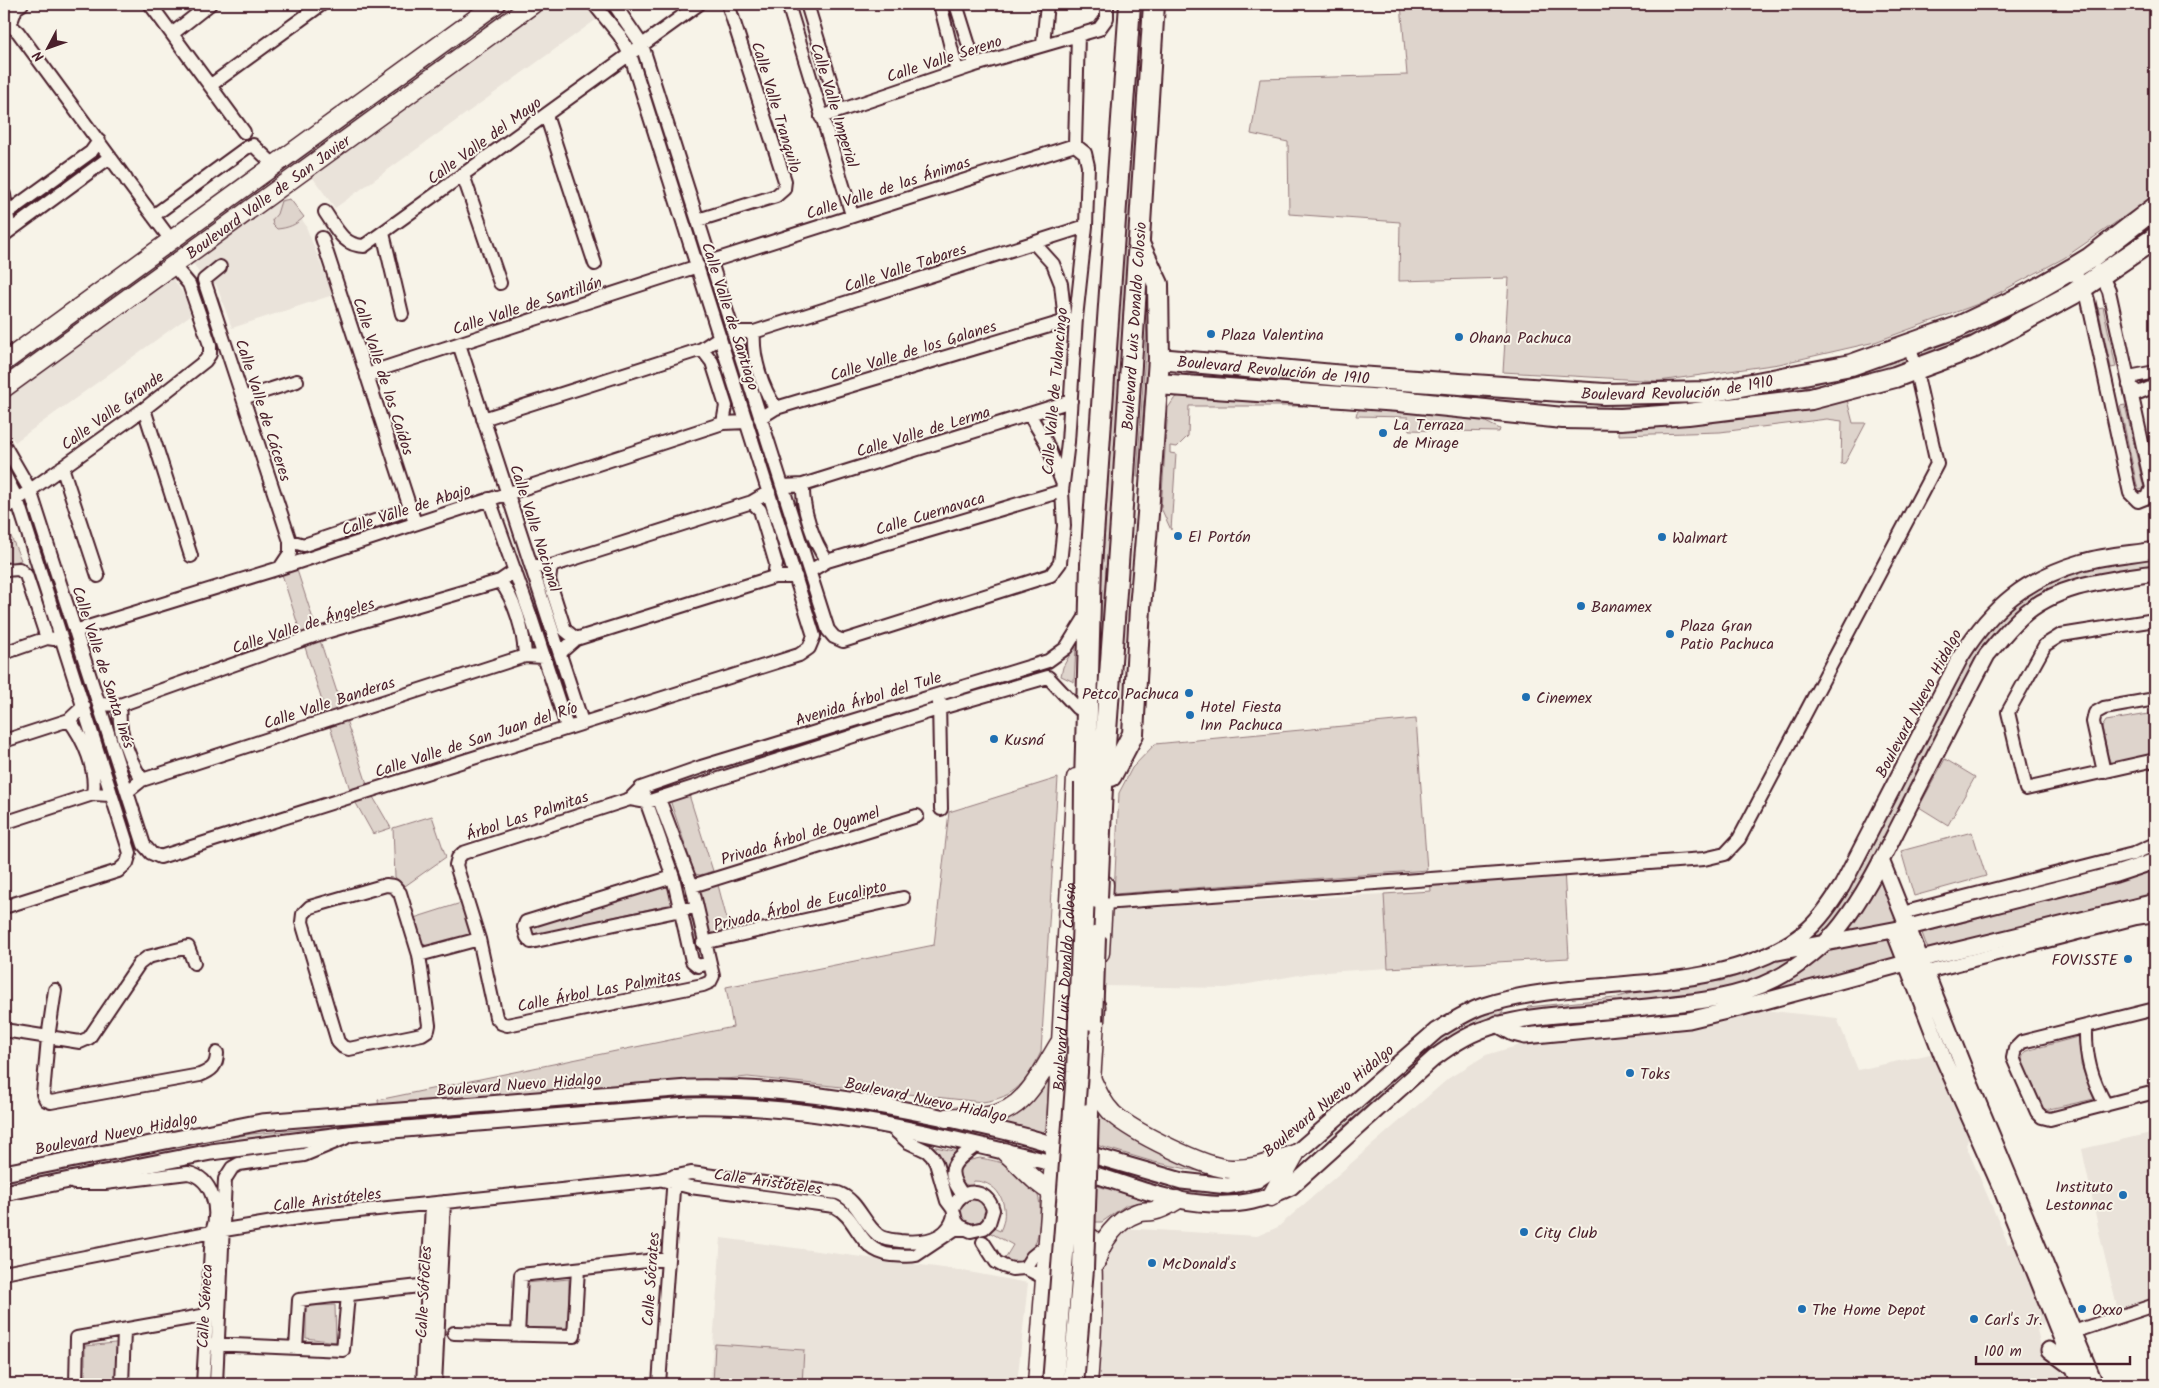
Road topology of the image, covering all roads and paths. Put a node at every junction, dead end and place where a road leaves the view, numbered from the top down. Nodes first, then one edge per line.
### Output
1 (22, 4) edge
2 (150, 4) edge
3 (210, 4) edge
4 (322, 4) edge
5 (496, 4) edge
6 (532, 4) edge
7 (594, 4) edge
8 (614, 4) edge
9 (699, 4) edge
10 (728, 4) edge
11 (788, 4) edge
12 (807, 4) edge
13 (940, 4) edge
14 (956, 4) edge
15 (1047, 4) edge
16 (1107, 4) edge
17 (1130, 4) edge
18 (1154, 4) edge
19 (7, 24) edge
20 (465, 26) junction
21 (172, 34) junction
22 (1078, 34) junction
23 (478, 44) junction
24 (1043, 44) junction
25 (642, 45) junction
26 (630, 54) junction
27 (974, 65) junction
28 (957, 71) junction
29 (210, 85) junction
30 (840, 109) junction
31 (546, 114) junction
32 (821, 117) junction
33 (244, 132) dead end
34 (99, 141) junction
35 (1075, 145) junction
36 (110, 157) junction
37 (274, 165) junction
38 (463, 175) junction
39 (4, 195) edge
40 (2155, 208) edge
41 (325, 212) dead end
42 (7, 213) junction
43 (153, 216) junction
44 (852, 216) junction
45 (698, 220) junction
46 (1086, 226) junction
47 (7, 233) edge
48 (383, 233) junction
49 (322, 238) dead end
50 (2155, 238) edge
51 (171, 240) junction
52 (1034, 243) junction
53 (1139, 244) junction
54 (2090, 258) junction
55 (712, 261) junction
56 (595, 264) dead end
57 (173, 266) junction
58 (698, 266) junction
59 (220, 267) dead end
60 (2072, 269) junction
61 (2102, 274) junction
62 (500, 283) dead end
63 (2084, 287) junction
64 (402, 314) dead end
65 (1071, 320) junction
66 (733, 332) junction
67 (754, 332) junction
68 (720, 337) junction
69 (459, 344) junction
70 (1910, 345) junction
71 (702, 349) junction
72 (210, 354) joint
73 (1159, 359) junction
74 (4, 362) edge
75 (1917, 369) junction
76 (2155, 372) edge
77 (367, 377) junction
78 (740, 378) junction
79 (297, 381) dead end
80 (1157, 384) junction
81 (2129, 386) junction
82 (2155, 386) edge
83 (1737, 387) junction
84 (4, 388) edge
85 (2108, 390) junction
86 (243, 398) junction
87 (1071, 401) junction
88 (776, 408) junction
89 (1740, 408) junction
90 (144, 409) junction
91 (1030, 414) junction
92 (760, 418) junction
93 (483, 419) junction
94 (746, 422) junction
95 (723, 423) junction
96 (4, 445) edge
97 (4, 452) edge
98 (62, 467) junction
99 (4, 474) edge
100 (4, 481) edge
101 (803, 485) junction
102 (783, 486) junction
103 (1062, 487) junction
104 (30, 490) junction
105 (769, 492) junction
106 (508, 493) junction
107 (17, 499) junction
108 (489, 499) junction
109 (752, 502) junction
110 (4, 509) edge
111 (410, 509) junction
112 (1121, 522) junction
113 (415, 523) junction
114 (797, 528) junction
115 (782, 534) junction
116 (290, 541) junction
117 (2155, 550) edge
118 (191, 556) dead end
119 (826, 561) junction
120 (532, 566) junction
121 (551, 566) junction
122 (280, 568) junction
123 (4, 570) edge
124 (810, 570) junction
125 (515, 571) junction
126 (2155, 573) edge
127 (98, 576) dead end
128 (774, 576) junction
129 (796, 577) junction
130 (500, 581) junction
131 (1091, 592) junction
132 (546, 609) junction
133 (530, 614) junction
134 (1086, 616) junction
135 (2155, 620) edge
136 (75, 631) junction
137 (834, 637) joint
138 (47, 638) junction
139 (576, 639) junction
140 (60, 640) junction
141 (809, 648) joint
142 (4, 653) edge
143 (560, 653) junction
144 (525, 656) junction
145 (544, 657) junction
146 (1048, 661) junction
147 (1048, 678) junction
148 (956, 688) junction
149 (938, 693) junction
150 (2155, 699) edge
151 (958, 703) junction
152 (99, 704) junction
153 (120, 705) junction
154 (84, 706) junction
155 (940, 708) junction
156 (1077, 708) junction
157 (69, 720) junction
158 (582, 722) junction
159 (567, 727) junction
160 (4, 741) edge
161 (113, 749) junction
162 (100, 753) junction
163 (2155, 760) edge
164 (2104, 772) junction
165 (142, 780) junction
166 (1099, 782) junction
167 (641, 788) junction
168 (128, 791) junction
169 (93, 794) junction
170 (112, 795) junction
171 (630, 799) junction
172 (653, 800) junction
173 (941, 809) dead end
174 (917, 816) dead end
175 (4, 823) edge
176 (2155, 844) edge
177 (676, 845) junction
178 (663, 849) junction
179 (151, 853) joint
180 (1881, 860) junction
181 (2155, 861) edge
182 (672, 877) junction
183 (692, 886) junction
184 (903, 898) dead end
185 (2155, 902) edge
186 (1103, 903) junction
187 (4, 906) edge
188 (695, 907) junction
189 (681, 910) junction
190 (1902, 913) junction
191 (2155, 915) edge
192 (1902, 929) junction
193 (479, 939) junction
194 (704, 943) junction
195 (1822, 945) junction
196 (1774, 953) junction
197 (419, 955) junction
198 (194, 963) dead end
199 (709, 964) junction
200 (1906, 964) junction
201 (1924, 965) junction
202 (55, 990) dead end
203 (1524, 996) junction
204 (1704, 1000) junction
205 (1736, 1001) junction
206 (2155, 1009) edge
207 (1520, 1021) junction
208 (1674, 1022) junction
209 (1497, 1024) junction
210 (2086, 1026) junction
211 (4, 1030) edge
212 (1530, 1036) junction
213 (48, 1038) junction
214 (1060, 1049) junction
215 (216, 1053) dead end
216 (1091, 1068) junction
217 (1068, 1078) junction
218 (2155, 1092) edge
219 (2106, 1105) junction
220 (946, 1118) junction
221 (891, 1127) junction
222 (356, 1133) junction
223 (977, 1145) junction
224 (1005, 1152) junction
225 (1295, 1154) junction
226 (1060, 1157) junction
227 (1087, 1163) junction
228 (4, 1173) edge
229 (674, 1179) junction
230 (54, 1183) junction
231 (1052, 1192) junction
232 (4, 1193) edge
233 (963, 1194) junction
234 (1272, 1197) junction
235 (1177, 1200) junction
236 (219, 1203) junction
237 (438, 1203) junction
238 (954, 1212) junction
239 (989, 1223) junction
240 (968, 1230) junction
241 (218, 1231) junction
242 (983, 1242) junction
243 (1048, 1244) junction
244 (668, 1260) junction
245 (578, 1268) junction
246 (1025, 1268) junction
247 (1094, 1270) junction
248 (4, 1273) edge
249 (1045, 1278) junction
250 (428, 1285) junction
251 (348, 1295) junction
252 (2155, 1305) edge
253 (207, 1315) junction
254 (124, 1331) junction
255 (454, 1333) dead end
256 (2067, 1334) junction
257 (518, 1335) junction
258 (212, 1344) junction
259 (296, 1348) junction
260 (2049, 1350) dead end
261 (2073, 1368) junction
262 (76, 1384) edge
263 (122, 1384) edge
264 (203, 1384) edge
265 (216, 1384) edge
266 (423, 1384) edge
267 (435, 1384) edge
268 (659, 1384) edge
269 (1038, 1384) edge
270 (1053, 1384) edge
271 (1063, 1384) edge
272 (1073, 1384) edge
273 (1088, 1384) edge
274 (2080, 1384) edge
275 (2095, 1384) edge

1 - 19 street
2 - 21 street
3 - 21 street
4 - 29 street
5 - 20 main road, Boulevard Valle de San Javier
6 - 23 main road, Boulevard Valle de San Javier
7 - 26 street, Calle Valle de Santiago
8 - 25 street, Calle Valle de Santiago
9 - 25 street, Calle Valle del Mayo
10 - 45 street, Calle Valle Tranquilo
11 - 32 street, Calle Valle Imperial
12 - 30 street, Calle Valle Imperial
13 - 28 street
14 - 27 street
15 - 24 street
16 - 22 street
17 - 131 main road, Boulevard Luis Donaldo Colosio
18 - 53 main road, Boulevard Luis Donaldo Colosio
19 - 34 street
20 - 23 main road
20 - 37 main road, Boulevard Valle de San Javier
21 - 29 street
22 - 24 street, Calle Valle Sereno
22 - 35 street
23 - 57 main road, Boulevard Valle de San Javier
24 - 27 street, Calle Valle Sereno
25 - 26 street, Calle Valle del Mayo
25 - 45 street, Calle Valle de Santiago
26 - 31 street, Calle Valle del Mayo
26 - 58 street, Calle Valle de Santiago
27 - 28 street, Calle Valle Sereno
28 - 30 street, Calle Valle Sereno
29 - 33 street
30 - 32 street, Calle Valle Sereno
31 - 38 street, Calle Valle del Mayo
31 - 56 street
32 - 44 street, Calle Valle Imperial
34 - 36 street
34 - 42 street
35 - 44 street, Calle Valle de las Ánimas
35 - 46 street, Calle Valle de Tulancingo
36 - 43 street
36 - 47 street
37 - 43 street
37 - 51 main road, Boulevard Valle de San Javier
38 - 48 street, Calle Valle del Mayo
38 - 62 street
39 - 42 street
40 - 54 main road, Boulevard Revolución de 1910
41 - 48 street, Calle Valle del Mayo
42 - 47 street
43 - 51 street
44 - 55 street, Calle Valle de las Ánimas
45 - 55 street, Calle Valle de Santiago
46 - 52 street, Calle Valle Tabares
46 - 65 street, Calle Valle de Tulancingo
48 - 64 street
49 - 77 street, Calle Valle de los Caídos
50 - 61 main road, Boulevard Revolución de 1910
51 - 74 main road, Boulevard Valle de San Javier
52 - 65 street
52 - 67 street, Calle Valle Tabares
53 - 73 main road
53 - 112 main road, Boulevard Luis Donaldo Colosio
54 - 60 main road, Boulevard Revolución de 1910
54 - 61 street
55 - 66 street, Calle Valle de Santiago
57 - 72 street, Calle Valle de Cáceres
57 - 84 main road, Boulevard Valle de San Javier
58 - 68 street, Calle Valle de Santiago
58 - 69 street, Calle Valle de Santillán
59 - 86 street, Calle Valle de Cáceres
60 - 63 street
60 - 70 main road, Boulevard Revolución de 1910
61 - 63 main road, Boulevard Revolución de 1910
61 - 81 street
63 - 75 main road, Boulevard Revolución de 1910
63 - 85 street
65 - 87 street, Calle Valle de Tulancingo
65 - 88 street, Calle Valle de los Galanes
66 - 67 street, Calle Valle Tabares
66 - 78 street, Calle Valle de Santiago
67 - 88 street
68 - 71 street
68 - 78 street, Calle Valle de Santiago
69 - 77 street, Calle Valle de Santillán
69 - 93 street, Calle Valle Nacional
70 - 75 street
70 - 83 main road, Boulevard Revolución de 1910
71 - 93 street
71 - 95 street
72 - 90 street, Calle Valle Grande
73 - 80 main road
73 - 83 main road, Boulevard Revolución de 1910
75 - 89 main road, Boulevard Revolución de 1910
75 - 186 street
76 - 81 street
77 - 111 street, Calle Valle de los Caídos
78 - 92 street, Calle Valle de Santiago
78 - 94 street, Calle Valle de Santiago
79 - 86 street
80 - 89 main road, Boulevard Revolución de 1910
80 - 112 main road
80 - 166 main road
81 - 82 street
81 - 85 street
81 - 85 street
83 - 89 main road
86 - 116 street, Calle Valle de Cáceres
87 - 91 street, Calle Valle de Lerma
87 - 103 street, Calle Valle de Tulancingo
88 - 92 street, Calle Valle de los Galanes
90 - 98 street, Calle Valle Grande
90 - 118 street
91 - 101 street, Calle Valle de Lerma
91 - 103 street
92 - 102 street, Calle Valle de Santiago
93 - 106 street, Calle Valle Nacional
94 - 95 street, Calle Valle de Abajo
94 - 105 street, Calle Valle de Santiago
95 - 106 street, Calle Valle de Abajo
96 - 104 street, Calle Valle de Santa Inés
97 - 104 street, Calle Valle de Santa Inés
98 - 104 street, Calle Valle Grande
98 - 127 street
99 - 107 street, Calle Valle de Santa Inés
100 - 107 street, Calle Valle de Santa Inés
101 - 102 street, Calle Valle de Lerma
101 - 119 street
102 - 114 street, Calle Valle de Santiago
103 - 119 street, Calle Cuernavaca
103 - 137 street, Calle Valle de Tulancingo
104 - 107 street, Calle Valle Grande
104 - 136 street, Calle Valle de Santa Inés
105 - 109 street
105 - 115 street, Calle Valle de Santiago
106 - 108 street, Calle Valle de Abajo
106 - 120 street, Calle Valle Nacional
107 - 110 street, Calle Valle Grande
107 - 140 street, Calle Valle de Santa Inés
108 - 113 street, Calle Valle de Abajo
108 - 125 street, Calle Valle Nacional
109 - 121 street
109 - 128 street
111 - 113 street, Calle Valle de los Caídos
111 - 116 street, Calle Valle de Abajo
112 - 166 main road, Boulevard Luis Donaldo Colosio
113 - 122 street, Calle Valle de Abajo
114 - 115 street
114 - 124 street, Calle Valle de Santiago
115 - 129 street, Calle Valle de Santiago
116 - 122 street
117 - 196 street, Boulevard Nuevo Hidalgo
119 - 124 street, Calle Cuernavaca
120 - 121 street
120 - 132 street, Calle Valle Nacional
121 - 139 street
122 - 136 street, Calle Valle de Abajo
123 - 138 street
124 - 137 street, Calle Valle de Santiago
125 - 130 street, Calle Valle de Ángeles
125 - 133 street, Calle Valle Nacional
126 - 180 street, Boulevard Nuevo Hidalgo
128 - 129 street
128 - 139 street
129 - 141 street, Calle Valle de Santiago
130 - 144 street
130 - 153 street, Calle Valle de Ángeles
131 - 134 main road, Boulevard Luis Donaldo Colosio
131 - 166 main road, Boulevard Luis Donaldo Colosio
132 - 133 street
132 - 143 street, Calle Valle Nacional
133 - 145 street, Calle Valle Nacional
134 - 146 street, Avenida Árbol del Tule
134 - 156 main road, Boulevard Luis Donaldo Colosio
135 - 164 street
136 - 152 street, Calle Valle de Santa Inés
138 - 140 street
138 - 142 street
139 - 143 street
140 - 154 street, Calle Valle de Santa Inés
141 - 158 street, Calle Valle de San Juan del Río
143 - 158 street, Calle Valle Nacional
144 - 145 street, Calle Valle Banderas
144 - 165 street, Calle Valle Banderas
145 - 159 street, Calle Valle Nacional
146 - 147 street
146 - 148 street, Avenida Árbol del Tule
147 - 151 street, Avenida Árbol del Tule
147 - 156 street
148 - 149 street, Avenida Árbol del Tule
148 - 151 street
149 - 155 street
149 - 167 street, Avenida Árbol del Tule
150 - 164 street
151 - 155 street, Avenida Árbol del Tule
152 - 153 street, Calle Valle de Ángeles
152 - 161 street, Calle Valle de Santa Inés
153 - 165 street
154 - 157 street
154 - 162 street, Calle Valle de Santa Inés
155 - 172 street, Avenida Árbol del Tule
155 - 173 street
156 - 214 main road, Boulevard Luis Donaldo Colosio
157 - 160 street
157 - 169 street
158 - 159 street, Calle Valle de San Juan del Río
159 - 179 street, Calle Valle de San Juan del Río
161 - 162 street
161 - 168 street, Calle Valle de Santa Inés
162 - 170 street, Calle Valle de Santa Inés
163 - 164 street
165 - 168 street, Calle Valle Banderas
166 - 186 main road, Boulevard Luis Donaldo Colosio
166 - 270 main road, Boulevard Luis Donaldo Colosio, bridge
166 - 272 main road, Boulevard Luis Donaldo Colosio, bridge
167 - 171 street, Árbol Las Palmitas
167 - 172 street
168 - 179 street, Calle Valle de Santa Inés
169 - 170 street
169 - 175 street
170 - 187 street, Calle Valle de Santa Inés
171 - 172 street, Árbol Las Palmitas
171 - 193 street, Árbol Las Palmitas
172 - 177 street
172 - 178 street
174 - 183 street, Privada Árbol de Oyamel
176 - 190 street
177 - 178 street
177 - 183 street
178 - 182 street
180 - 190 street
180 - 195 street, Boulevard Nuevo Hidalgo
181 - 192 street, Boulevard Nuevo Hidalgo
182 - 189 street
182 - 189 street
183 - 188 street
184 - 194 street, Privada Árbol de Eucalipto
185 - 201 street, Boulevard Nuevo Hidalgo
186 - 216 main road, Boulevard Luis Donaldo Colosio
188 - 189 street
188 - 194 street
189 - 199 street
190 - 192 street
191 - 201 street, Boulevard Nuevo Hidalgo
192 - 195 street, Boulevard Nuevo Hidalgo
192 - 200 street
192 - 201 street
193 - 197 street
193 - 199 street, Calle Árbol Las Palmitas
194 - 199 street
195 - 196 street, Boulevard Nuevo Hidalgo
195 - 205 street, Boulevard Nuevo Hidalgo
196 - 203 street, Boulevard Nuevo Hidalgo
197 - 197 street
198 - 213 street
200 - 201 street, Boulevard Nuevo Hidalgo
200 - 205 street, Boulevard Nuevo Hidalgo
200 - 256 street
201 - 256 street
202 - 213 street
203 - 207 street
203 - 225 street, Boulevard Nuevo Hidalgo
204 - 205 street, Boulevard Nuevo Hidalgo
204 - 207 street, Boulevard Nuevo Hidalgo
204 - 208 street
205 - 208 street, Boulevard Nuevo Hidalgo
206 - 210 street
207 - 209 street, Boulevard Nuevo Hidalgo
207 - 212 street
208 - 212 street, Boulevard Nuevo Hidalgo
209 - 212 street, Boulevard Nuevo Hidalgo
209 - 234 street, Boulevard Nuevo Hidalgo
210 - 219 street
210 - 219 street
211 - 213 street
213 - 215 street
214 - 217 main road
214 - 220 main road
214 - 226 main road, Boulevard Luis Donaldo Colosio
216 - 217 main road
216 - 225 main road
216 - 227 main road, Boulevard Luis Donaldo Colosio
217 - 226 street
218 - 219 street
220 - 226 street, Boulevard Nuevo Hidalgo
220 - 228 street, Boulevard Nuevo Hidalgo
221 - 222 street, Boulevard Nuevo Hidalgo
221 - 223 street, Boulevard Nuevo Hidalgo
221 - 238 street
222 - 230 street, Boulevard Nuevo Hidalgo
222 - 236 street
223 - 224 street, Boulevard Nuevo Hidalgo
223 - 233 street
224 - 226 street, Boulevard Nuevo Hidalgo
224 - 231 main road
225 - 227 street, Boulevard Nuevo Hidalgo
225 - 234 main road
226 - 227 street, Boulevard Nuevo Hidalgo
226 - 231 main road, Boulevard Luis Donaldo Colosio
226 - 271 street
227 - 235 street, Boulevard Nuevo Hidalgo
227 - 247 main road, Boulevard Luis Donaldo Colosio
229 - 237 street, Calle Aristóteles
229 - 238 street, Calle Aristóteles
229 - 240 street, Calle Aristóteles
229 - 244 street, Calle Sócrates
230 - 232 street, Boulevard Nuevo Hidalgo
230 - 236 street
231 - 243 main road, Boulevard Luis Donaldo Colosio
233 - 238 street
233 - 239 street
234 - 235 street, Boulevard Nuevo Hidalgo
235 - 247 main road
236 - 241 street
237 - 241 street, Calle Aristóteles
237 - 250 street, Calle Sófocles
237 - 267 street, Calle Sófocles
238 - 240 street
239 - 240 street
239 - 242 street
240 - 242 street
241 - 248 street, Calle Aristóteles
241 - 253 street, Calle Séneca
241 - 258 street, Calle Séneca
242 - 246 street
243 - 246 street
243 - 249 main road, Boulevard Luis Donaldo Colosio
244 - 245 street
244 - 268 street, Calle Sócrates
245 - 257 street
245 - 257 street
246 - 249 street
247 - 273 main road, Boulevard Luis Donaldo Colosio
249 - 269 main road, Boulevard Luis Donaldo Colosio
250 - 251 street
250 - 266 street, Calle Sófocles
251 - 259 street
251 - 259 street
252 - 256 street
253 - 254 street
253 - 258 street, Calle Séneca
254 - 262 street
254 - 263 street
255 - 257 street
256 - 261 street
256 - 275 street
258 - 259 street
258 - 264 street, Calle Séneca
258 - 265 street, Calle Séneca
260 - 261 street
261 - 274 street

